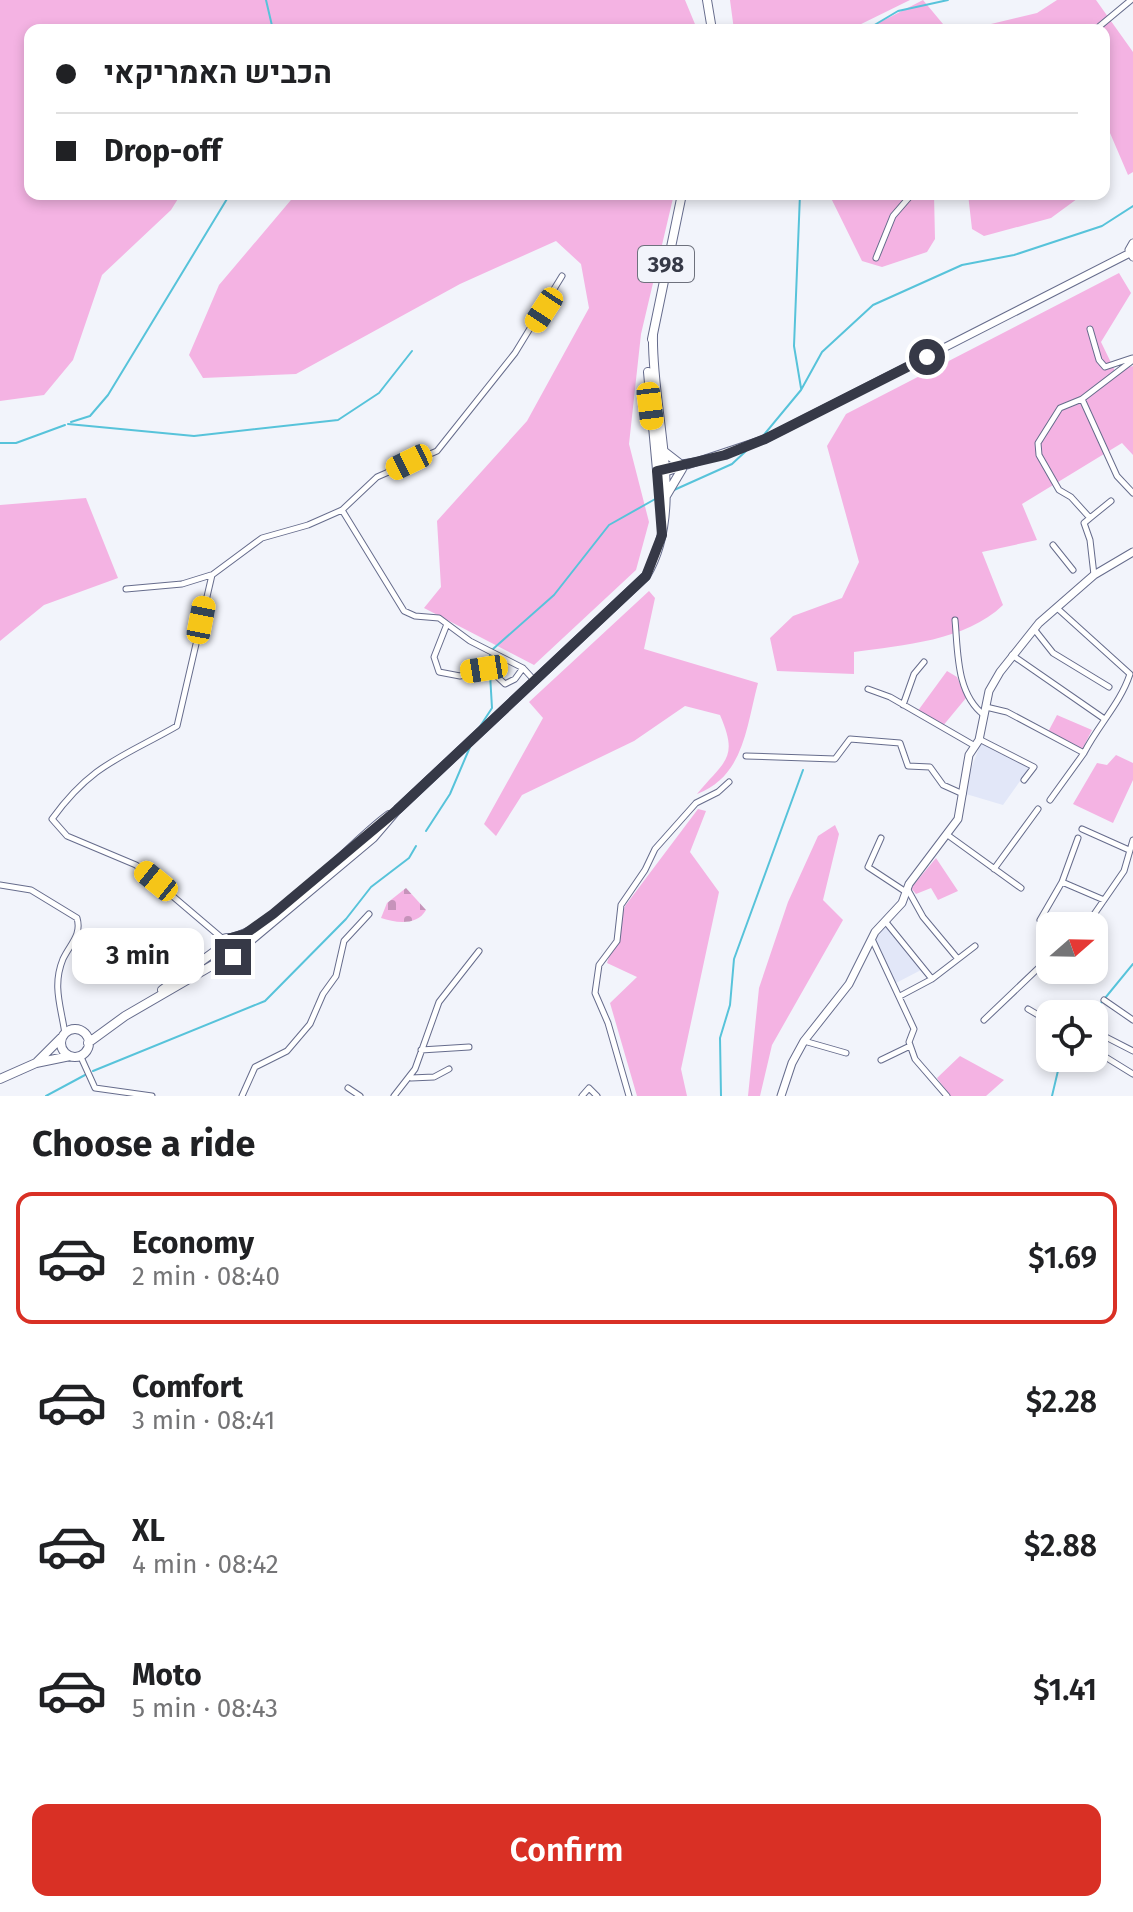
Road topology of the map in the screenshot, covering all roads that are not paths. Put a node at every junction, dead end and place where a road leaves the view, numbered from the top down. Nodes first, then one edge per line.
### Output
1 (707, 0) edge
2 (1131, 0) edge
3 (711, 24) edge
4 (1102, 24) edge
5 (681, 200) edge
6 (907, 200) edge
7 (1133, 243) edge
8 (1132, 255) edge
9 (876, 258) dead end
10 (562, 276) dead end
11 (1090, 329) dead end
12 (653, 335) junction
13 (1133, 359) edge
14 (1082, 399) junction
15 (661, 447) junction
16 (681, 466) junction
17 (661, 471) junction
18 (1133, 493) edge
19 (665, 501) junction
20 (1111, 501) dead end
21 (342, 510) junction
22 (1090, 518) junction
23 (662, 535) junction
24 (1053, 545) dead end
25 (1133, 552) edge
26 (1073, 570) dead end
27 (212, 575) junction
28 (1094, 575) junction
29 (126, 589) dead end
30 (1057, 608) junction
31 (955, 620) dead end
32 (447, 624) junction
33 (1033, 629) junction
34 (1012, 655) junction
35 (924, 662) dead end
36 (523, 668) junction
37 (1132, 672) edge
38 (535, 681) junction
39 (1109, 687) dead end
40 (868, 689) dead end
41 (903, 705) junction
42 (985, 712) junction
43 (1103, 718) junction
44 (978, 743) junction
45 (1084, 753) junction
46 (746, 756) dead end
47 (1024, 780) dead end
48 (729, 782) dead end
49 (963, 794) junction
50 (1050, 800) dead end
51 (1038, 809) dead end
52 (1082, 829) dead end
53 (949, 836) junction
54 (881, 838) dead end
55 (1078, 838) dead end
56 (1132, 845) edge
57 (994, 869) junction
58 (1062, 882) junction
59 (0, 885) edge
60 (1021, 888) dead end
61 (907, 892) junction
62 (1104, 900) junction
63 (294, 902) junction
64 (1045, 912) edge
65 (1096, 912) edge
66 (369, 914) dead end
67 (884, 921) junction
68 (227, 938) junction
69 (872, 938) junction
70 (975, 946) dead end
71 (218, 949) junction
72 (238, 951) junction
73 (479, 951) dead end
74 (225, 958) junction
75 (958, 959) junction
76 (1036, 970) edge
77 (932, 979) junction
78 (900, 996) junction
79 (1108, 1003) edge
80 (1028, 1009) dead end
81 (1036, 1014) edge
82 (125, 1016) junction
83 (984, 1020) dead end
84 (1133, 1020) edge
85 (110, 1025) junction
86 (83, 1032) junction
87 (66, 1033) junction
88 (1108, 1038) edge
89 (804, 1041) junction
90 (88, 1043) junction
91 (910, 1046) junction
92 (469, 1047) dead end
93 (421, 1050) junction
94 (1133, 1051) edge
95 (846, 1053) dead end
96 (75, 1056) junction
97 (1108, 1059) edge
98 (881, 1060) dead end
99 (36, 1063) junction
100 (449, 1069) dead end
101 (1133, 1074) edge
102 (411, 1078) junction
103 (0, 1079) edge
104 (95, 1088) junction
105 (348, 1088) dead end
106 (96, 1096) edge
107 (152, 1096) edge
108 (242, 1096) edge
109 (360, 1096) edge
110 (394, 1096) edge
111 (582, 1096) edge
112 (597, 1096) edge
113 (629, 1096) edge
114 (781, 1096) edge
115 (947, 1096) edge

1 - 3 main road
2 - 4 street
5 - 12 main road, 398
6 - 9 street
7 - 8 street
8 - 16 street
10 - 21 street
11 - 13 street
12 - 15 main road, 398
12 - 17 main road, 398
13 - 14 street
14 - 18 street
14 - 22 street
15 - 16 main road
15 - 17 main road, 398
16 - 17 street
16 - 19 main road
17 - 19 main road, 398
17 - 23 main road, 398
19 - 23 main road, 398
20 - 22 street
21 - 27 street
21 - 32 street
22 - 28 street
23 - 38 main road, 398
24 - 26 street
25 - 28 street
27 - 29 street
27 - 68 street
28 - 30 street
30 - 33 street
30 - 37 street
31 - 42 street
32 - 36 street
32 - 36 street
33 - 34 street
33 - 39 street
34 - 42 street
34 - 43 street
35 - 41 street
36 - 38 street
37 - 43 street
38 - 63 main road, 398
40 - 41 street
41 - 44 street
42 - 44 street
42 - 45 street
43 - 45 street
44 - 47 street
44 - 49 street
45 - 50 street
46 - 49 street
48 - 113 street
49 - 53 street
51 - 57 street
52 - 56 street
53 - 57 street
53 - 61 street
54 - 61 street
55 - 58 street
56 - 62 street
57 - 60 street
58 - 62 street
58 - 64 street
59 - 87 street
61 - 67 street
61 - 75 street
62 - 65 street
63 - 68 main road, 398
63 - 72 main road, 398
66 - 108 street
67 - 69 street
67 - 77 street
68 - 71 main road, 398
68 - 72 main road
69 - 78 street
69 - 89 street
70 - 75 street
71 - 74 main road
71 - 82 main road, 398
72 - 74 main road, 398
73 - 93 street
74 - 82 main road, 398
75 - 77 street
76 - 83 street
77 - 78 street
78 - 91 street
79 - 84 street
80 - 81 street
82 - 85 main road, 398
85 - 86 main road, 398
85 - 90 main road, 398
86 - 87 main road, 398
86 - 90 main road
87 - 96 main road
87 - 99 main road
88 - 94 street
89 - 95 street
89 - 114 street
90 - 96 main road, 398
91 - 98 street
91 - 115 street
92 - 93 street
93 - 102 street
96 - 99 main road
96 - 104 street
97 - 101 street
99 - 103 main road
100 - 102 street
102 - 110 street
104 - 106 street
104 - 107 street
105 - 109 street
111 - 112 street

